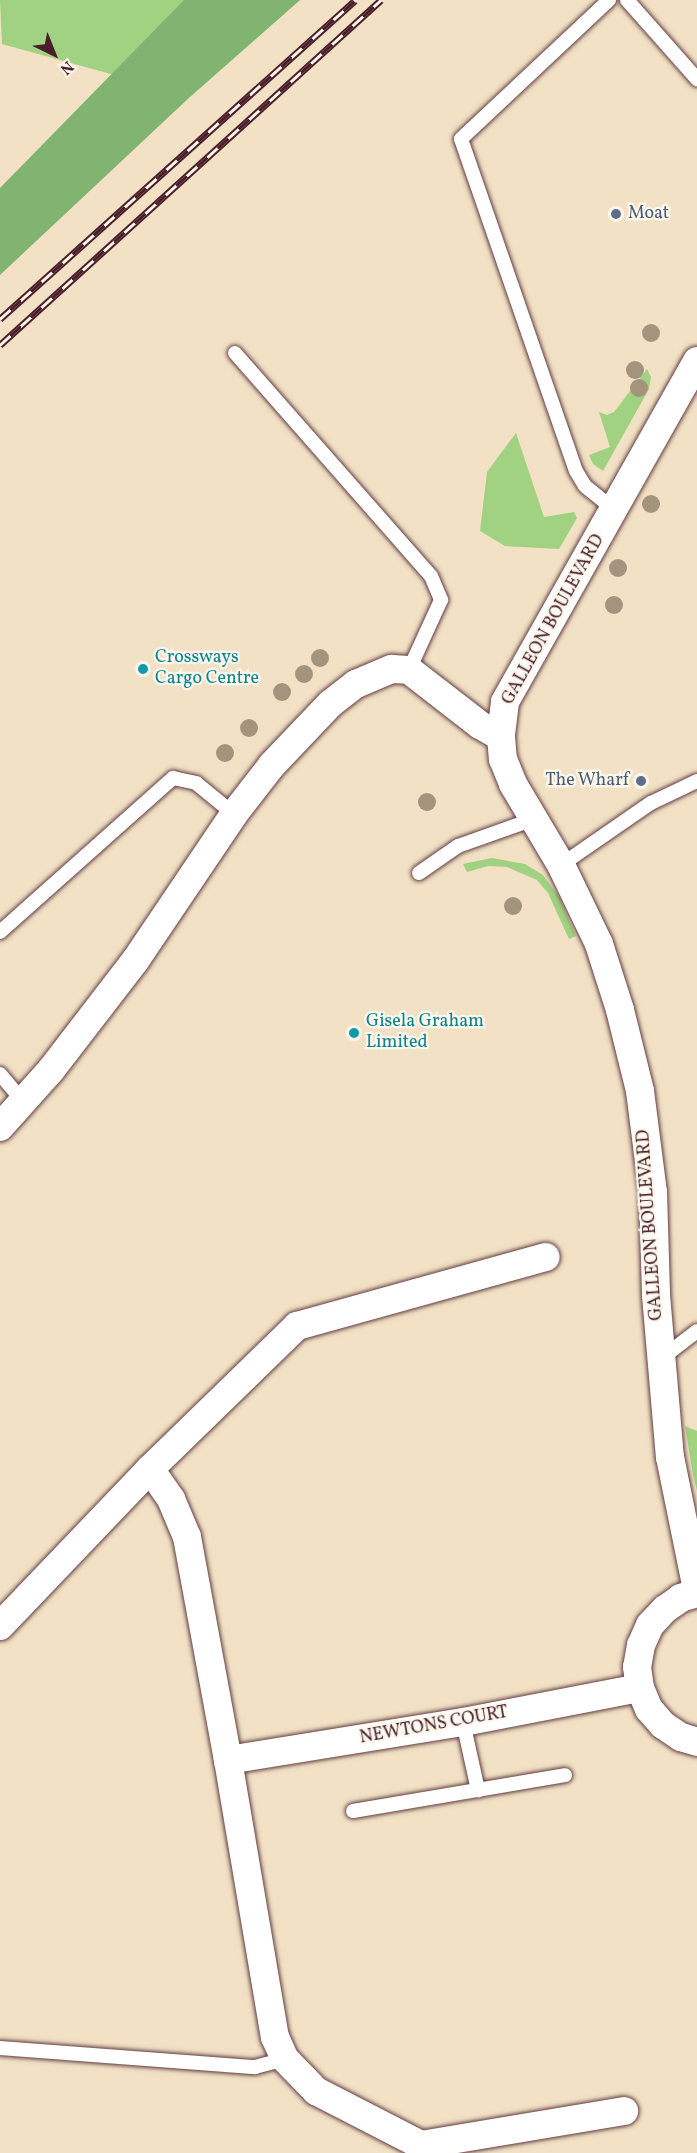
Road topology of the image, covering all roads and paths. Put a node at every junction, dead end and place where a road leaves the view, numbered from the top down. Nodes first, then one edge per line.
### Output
1 (609, 0) edge
2 (627, 0) edge
3 (697, 79) edge
4 (235, 353) dead end
5 (697, 361) edge
6 (615, 510) junction
7 (409, 670) junction
8 (501, 737) junction
9 (697, 781) edge
10 (234, 814) junction
11 (534, 819) junction
12 (561, 864) junction
13 (419, 873) dead end
14 (0, 932) edge
15 (0, 1074) edge
16 (22, 1100) junction
17 (0, 1127) edge
18 (546, 1257) dead end
19 (697, 1331) edge
20 (662, 1358) junction
21 (150, 1468) junction
22 (697, 1592) edge
23 (0, 1626) edge
24 (640, 1689) junction
25 (463, 1722) junction
26 (697, 1742) edge
27 (228, 1760) junction
28 (565, 1775) dead end
29 (478, 1790) junction
30 (353, 1811) dead end
31 (0, 2048) edge
32 (285, 2059) junction
33 (624, 2111) dead end
34 (421, 2149) edge

1 - 6 lane
2 - 3 lane
4 - 7 lane
5 - 6 street, GALLEON BOULEVARD
6 - 8 street, GALLEON BOULEVARD
7 - 8 street
7 - 10 street
8 - 11 street, GALLEON BOULEVARD
9 - 12 lane
10 - 14 lane
10 - 16 street
11 - 12 street, GALLEON BOULEVARD
11 - 13 lane
12 - 20 street, GALLEON BOULEVARD
15 - 16 lane
16 - 17 street
18 - 21 street
19 - 20 lane
20 - 22 street, GALLEON BOULEVARD
21 - 23 street
21 - 27 street
22 - 24 street
24 - 25 street, NEWTONS COURT
24 - 26 street
25 - 27 street, NEWTONS COURT
25 - 29 lane
27 - 32 street
28 - 29 lane
29 - 30 lane
31 - 32 lane
32 - 34 street
33 - 34 street

